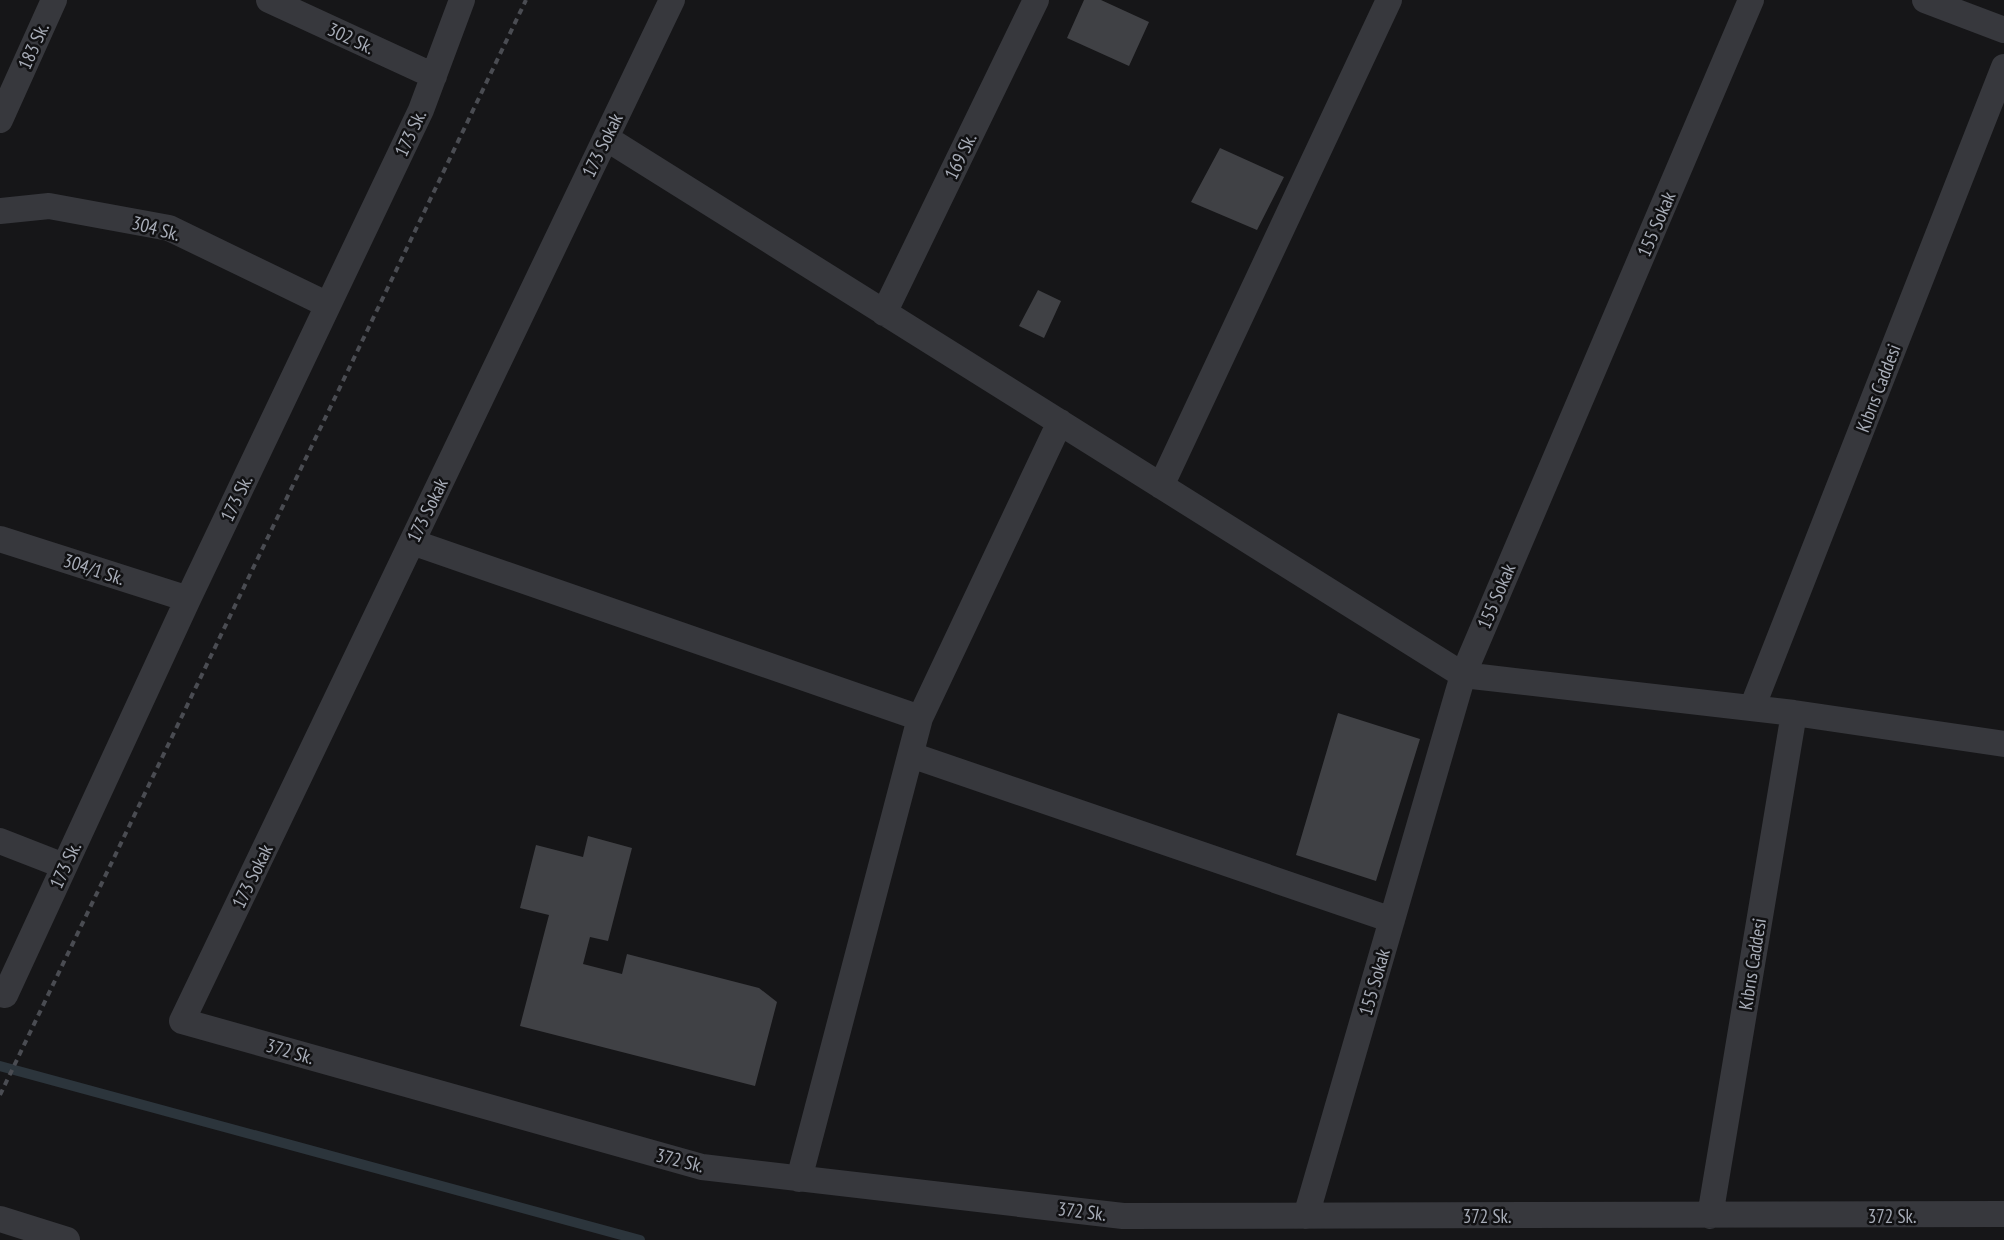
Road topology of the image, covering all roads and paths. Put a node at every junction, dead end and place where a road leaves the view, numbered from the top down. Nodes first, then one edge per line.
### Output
1 (54, 0) edge
2 (269, 0) edge
3 (462, 0) edge
4 (672, 0) edge
5 (1036, 0) edge
6 (1389, 0) edge
7 (1752, 0) edge
8 (1925, 0) edge
9 (2004, 30) edge
10 (2004, 67) edge
11 (434, 76) junction
12 (0, 120) edge
13 (606, 138) junction
14 (0, 211) edge
15 (328, 305) junction
16 (884, 313) junction
17 (1060, 422) junction
18 (1161, 486) junction
19 (0, 539) edge
20 (412, 542) junction
21 (188, 599) junction
22 (1463, 675) junction
23 (1752, 708) junction
24 (1794, 712) junction
25 (920, 718) junction
26 (2004, 744) edge
27 (911, 755) junction
28 (0, 841) edge
29 (64, 866) junction
30 (1392, 920) junction
31 (2, 994) edge
32 (182, 1021) joint
33 (798, 1178) junction
34 (2004, 1214) edge
35 (1306, 1216) junction
36 (1710, 1216) junction
37 (0, 1219) edge
38 (66, 1240) edge

1 - 12 street, 183 Sk.
2 - 11 street, 302 Sk.
3 - 11 street, 173 Sk.
4 - 13 street, 173 Sokak
5 - 16 street, 169 Sk.
6 - 18 street
7 - 22 street, 155 Sokak
8 - 9 street
10 - 23 street, Kıbrıs Caddesi
11 - 15 street, 173 Sk.
13 - 16 street
13 - 20 street, 173 Sokak
14 - 15 street, 304 Sk.
15 - 21 street, 173 Sk.
16 - 17 street
17 - 18 street
17 - 25 street
18 - 22 street
19 - 21 street, 304/1 Sk.
20 - 25 street
20 - 32 street, 173 Sokak
21 - 29 street, 173 Sk.
22 - 23 street
22 - 30 street, 155 Sokak
23 - 24 street
24 - 26 street
24 - 36 street, Kıbrıs Caddesi
25 - 27 street
27 - 30 street
27 - 33 street
28 - 29 street
29 - 31 street, 173 Sk.
30 - 35 street, 155 Sokak
32 - 33 street, 372 Sk.
33 - 35 street, 372 Sk.
34 - 36 street, 372 Sk.
35 - 36 street, 372 Sk.
37 - 38 street

